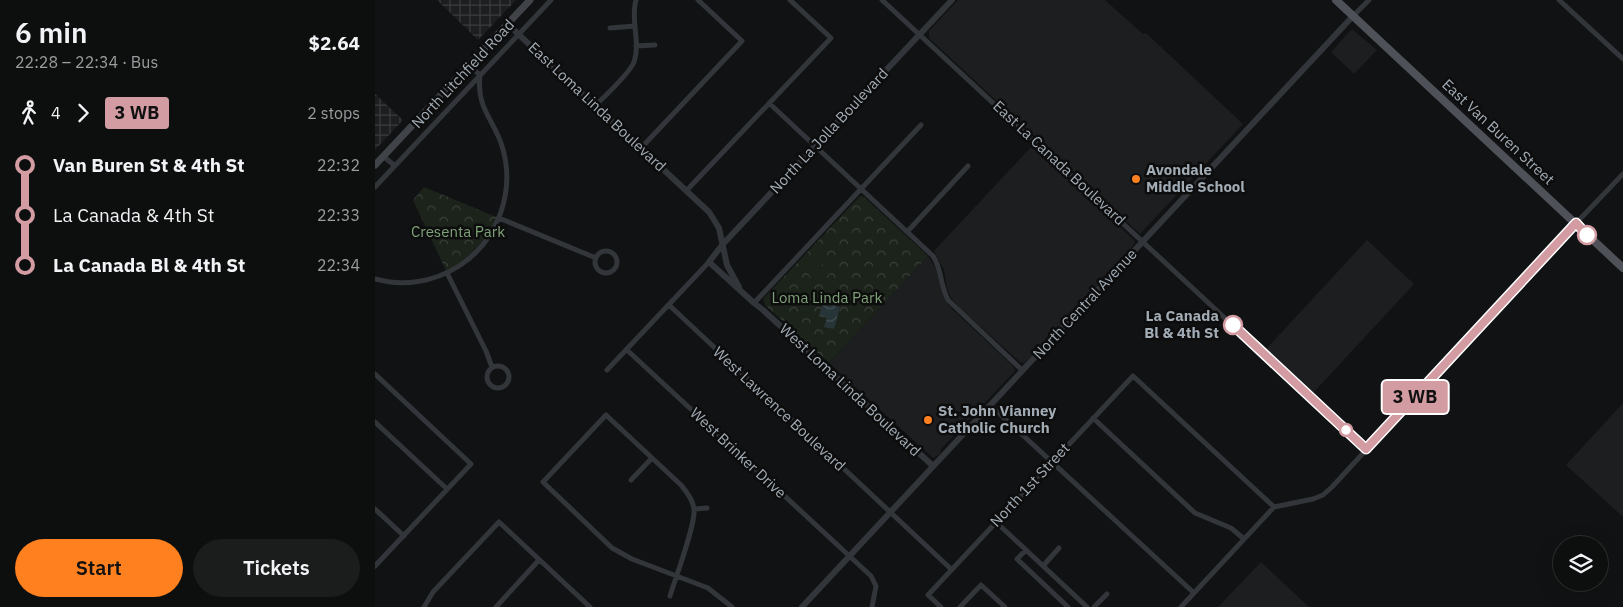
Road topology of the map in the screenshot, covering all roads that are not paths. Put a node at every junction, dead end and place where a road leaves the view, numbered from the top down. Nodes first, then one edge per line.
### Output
1 (529, 0) edge
2 (551, 0) edge
3 (636, 0) edge
4 (698, 0) edge
5 (790, 0) edge
6 (882, 0) edge
7 (952, 0) edge
8 (1336, 0) edge
9 (1369, 0) edge
10 (1559, 0) edge
11 (1353, 16) junction
12 (508, 22) junction
13 (635, 26) junction
14 (610, 28) dead end
15 (519, 34) junction
16 (920, 34) junction
17 (655, 45) dead end
18 (636, 46) junction
19 (1623, 59) edge
20 (469, 65) junction
21 (480, 75) junction
22 (769, 103) junction
23 (595, 106) junction
24 (921, 125) dead end
25 (815, 146) junction
26 (641, 148) junction
27 (383, 156) junction
28 (375, 164) edge
29 (395, 166) junction
30 (968, 166) dead end
31 (1623, 174) edge
32 (375, 187) edge
33 (862, 189) junction
34 (687, 190) junction
35 (499, 218) junction
36 (1576, 223) junction
37 (907, 232) junction
38 (1143, 242) junction
39 (723, 244) junction
40 (596, 258) junction
41 (709, 262) junction
42 (1623, 268) edge
43 (447, 272) junction
44 (375, 280) edge
45 (743, 294) junction
46 (754, 303) junction
47 (669, 305) junction
48 (627, 350) junction
49 (492, 367) junction
50 (607, 370) dead end
51 (1022, 370) junction
52 (375, 374) edge
53 (991, 405) junction
54 (1093, 418) junction
55 (375, 422) edge
56 (1366, 449) junction
57 (652, 458) junction
58 (1052, 462) junction
59 (933, 466) junction
60 (631, 480) dead end
61 (447, 489) junction
62 (707, 508) dead end
63 (1274, 508) junction
64 (375, 509) edge
65 (694, 509) junction
66 (890, 513) junction
67 (995, 522) junction
68 (404, 536) junction
69 (1244, 539) junction
70 (1059, 548) dead end
71 (1026, 550) junction
72 (850, 556) junction
73 (539, 560) junction
74 (375, 566) edge
75 (1043, 566) junction
76 (951, 569) junction
77 (677, 576) junction
78 (1194, 593) junction
79 (1107, 594) dead end
80 (670, 596) dead end
81 (424, 607) edge
82 (496, 607) edge
83 (590, 607) edge
84 (732, 607) edge
85 (802, 607) edge
86 (873, 607) edge
87 (941, 607) edge
88 (960, 607) edge
89 (1005, 607) edge
90 (1068, 607) edge
91 (1087, 607) edge
92 (1094, 607) edge
93 (1181, 607) edge

1 - 12 main road, North Litchfield Road
2 - 15 street, North Litchfield Road
3 - 13 street
4 - 26 street
5 - 22 street
6 - 16 street, East La Canada Boulevard
7 - 16 street, North La Jolla Boulevard
8 - 11 main road, East Van Buren Street
9 - 11 street, North Central Avenue
10 - 19 street
11 - 36 main road, East Van Buren Street
11 - 38 street, North Central Avenue
12 - 15 street, East Loma Linda Boulevard
12 - 20 main road, North Litchfield Road
13 - 14 street
13 - 18 street
15 - 21 street, North Litchfield Road
15 - 23 street, East Loma Linda Boulevard
16 - 25 street, North La Jolla Boulevard
16 - 38 street, East La Canada Boulevard
17 - 18 street
18 - 23 street
20 - 21 street
20 - 27 main road, North Litchfield Road
21 - 29 street, North Litchfield Road
21 - 35 street
22 - 25 street
22 - 34 street
23 - 26 street, East Loma Linda Boulevard
24 - 33 street
25 - 33 street
25 - 39 street, North La Jolla Boulevard
26 - 34 street, East Loma Linda Boulevard
27 - 28 main road, North Litchfield Road
27 - 29 street
29 - 32 street, North Litchfield Road
30 - 37 street
31 - 36 street
33 - 37 street
33 - 46 street
34 - 39 street, West Loma Linda Boulevard
35 - 40 street
35 - 43 street
36 - 42 main road, East Van Buren Street
36 - 56 street
37 - 51 street
38 - 51 street, North Central Avenue
38 - 56 street, East La Canada Boulevard
39 - 41 street, North La Jolla Boulevard
39 - 45 street, West Loma Linda Boulevard
40 - 40 street
41 - 45 street, West Loma Linda Boulevard
41 - 47 street
43 - 44 street
43 - 49 street
45 - 46 street, West Loma Linda Boulevard
46 - 59 street, West Loma Linda Boulevard
47 - 48 street
47 - 66 street, West Lawrence Boulevard
48 - 50 street
48 - 72 street, West Brinker Drive
49 - 49 street
51 - 53 street, North Central Avenue
52 - 61 street
53 - 58 street
53 - 59 street, North Central Avenue
54 - 58 street, North 1st Street
54 - 63 street, North 1st Street
54 - 69 street
55 - 61 street
56 - 63 street
57 - 60 street
57 - 65 street
57 - 77 street
58 - 67 street, North 1st Street
58 - 78 street
59 - 66 street, North Central Avenue
61 - 68 street
62 - 65 street
63 - 69 street
64 - 68 street
65 - 77 street
66 - 72 street, North Central Avenue
66 - 76 street, West Lawrence Boulevard
67 - 71 street
67 - 76 street, North 1st Street
68 - 74 street
69 - 78 street
70 - 75 street
71 - 75 street
71 - 90 street
72 - 85 street, North Central Avenue
72 - 86 street, West Brinker Drive
73 - 81 street
73 - 82 street
73 - 83 street
75 - 91 street
76 - 87 street, North 1st Street
77 - 80 street
77 - 84 street
78 - 93 street
79 - 92 street
88 - 89 street

